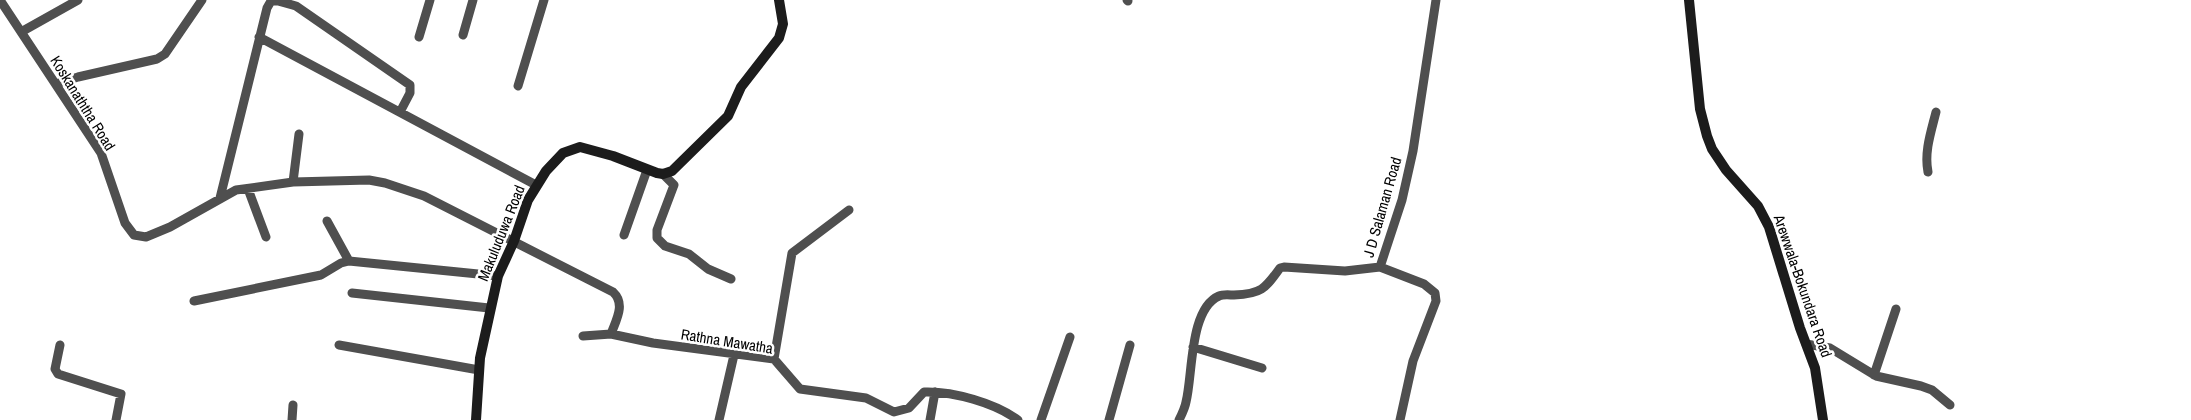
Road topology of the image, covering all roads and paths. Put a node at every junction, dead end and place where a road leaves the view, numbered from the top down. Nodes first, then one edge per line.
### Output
1 (0, 0) edge
2 (78, 0) edge
3 (202, 0) edge
4 (430, 0) edge
5 (473, 0) edge
6 (544, 0) edge
7 (779, 0) edge
8 (1436, 0) edge
9 (1689, 0) edge
10 (21, 32) junction
11 (463, 35) dead end
12 (259, 37) junction
13 (419, 37) dead end
14 (56, 84) junction
15 (518, 86) dead end
16 (400, 112) junction
17 (1936, 112) dead end
18 (299, 134) dead end
19 (647, 170) junction
20 (1928, 172) dead end
21 (663, 174) junction
22 (294, 182) junction
23 (536, 185) junction
24 (248, 189) junction
25 (220, 198) junction
26 (849, 210) dead end
27 (327, 221) dead end
28 (624, 234) dead end
29 (266, 237) dead end
30 (514, 241) junction
31 (349, 261) junction
32 (1380, 267) junction
33 (498, 276) junction
34 (731, 279) dead end
35 (352, 294) dead end
36 (194, 301) dead end
37 (489, 308) junction
38 (1896, 309) dead end
39 (611, 334) junction
40 (583, 336) dead end
41 (1070, 336) dead end
42 (1806, 344) junction
43 (60, 345) dead end
44 (339, 345) dead end
45 (1130, 345) dead end
46 (1193, 347) junction
47 (734, 355) junction
48 (774, 360) junction
49 (1262, 368) dead end
50 (479, 370) junction
51 (1874, 375) junction
52 (935, 392) junction
53 (293, 405) dead end
54 (1950, 405) dead end
55 (116, 420) edge
56 (292, 420) edge
57 (476, 420) edge
58 (719, 420) edge
59 (930, 420) edge
60 (1018, 420) edge
61 (1041, 420) edge
62 (1109, 420) edge
63 (1179, 420) edge
64 (1400, 420) edge
65 (1823, 420) edge

1 - 10 street, Koskanaththa Road
2 - 10 street
3 - 14 street
4 - 13 street
5 - 11 street
6 - 15 street
7 - 21 street
8 - 32 street, J D Salaman Road
9 - 42 street, Arewwala-Bokundara Road
10 - 14 street, Koskanaththa Road
12 - 16 street
12 - 16 street
12 - 25 street
14 - 25 street, Koskanaththa Road
16 - 23 street
17 - 20 street
18 - 22 street
19 - 21 street, Makuluduwa Road
19 - 23 street, Makuluduwa Road
19 - 28 street
21 - 34 street
22 - 24 street, Koskanaththa Road
22 - 30 street, Koskanaththa Road
23 - 30 street, Makuluduwa Road
24 - 25 street, Koskanaththa Road
24 - 29 street
26 - 48 street
27 - 31 street
30 - 33 street, Makuluduwa Road
30 - 39 street, Koskanaththa Road
31 - 33 street
31 - 36 street
32 - 46 street, J D Salaman Road
32 - 64 street
33 - 37 street, Makuluduwa Road
35 - 37 street
37 - 50 street, Makuluduwa Road
38 - 51 street
39 - 40 street, Rathna Mawatha
39 - 47 street, Rathna Mawatha
41 - 61 street
42 - 51 street
42 - 65 street, Arewwala-Bokundara Road
43 - 55 street
44 - 50 street
45 - 62 street
46 - 49 street
46 - 63 street, J D Salaman Road
47 - 48 street, Rathna Mawatha
47 - 58 street
48 - 52 street, Rathna Mawatha
50 - 57 street, Makuluduwa Road
51 - 54 street
52 - 59 street
52 - 60 street
53 - 56 street

